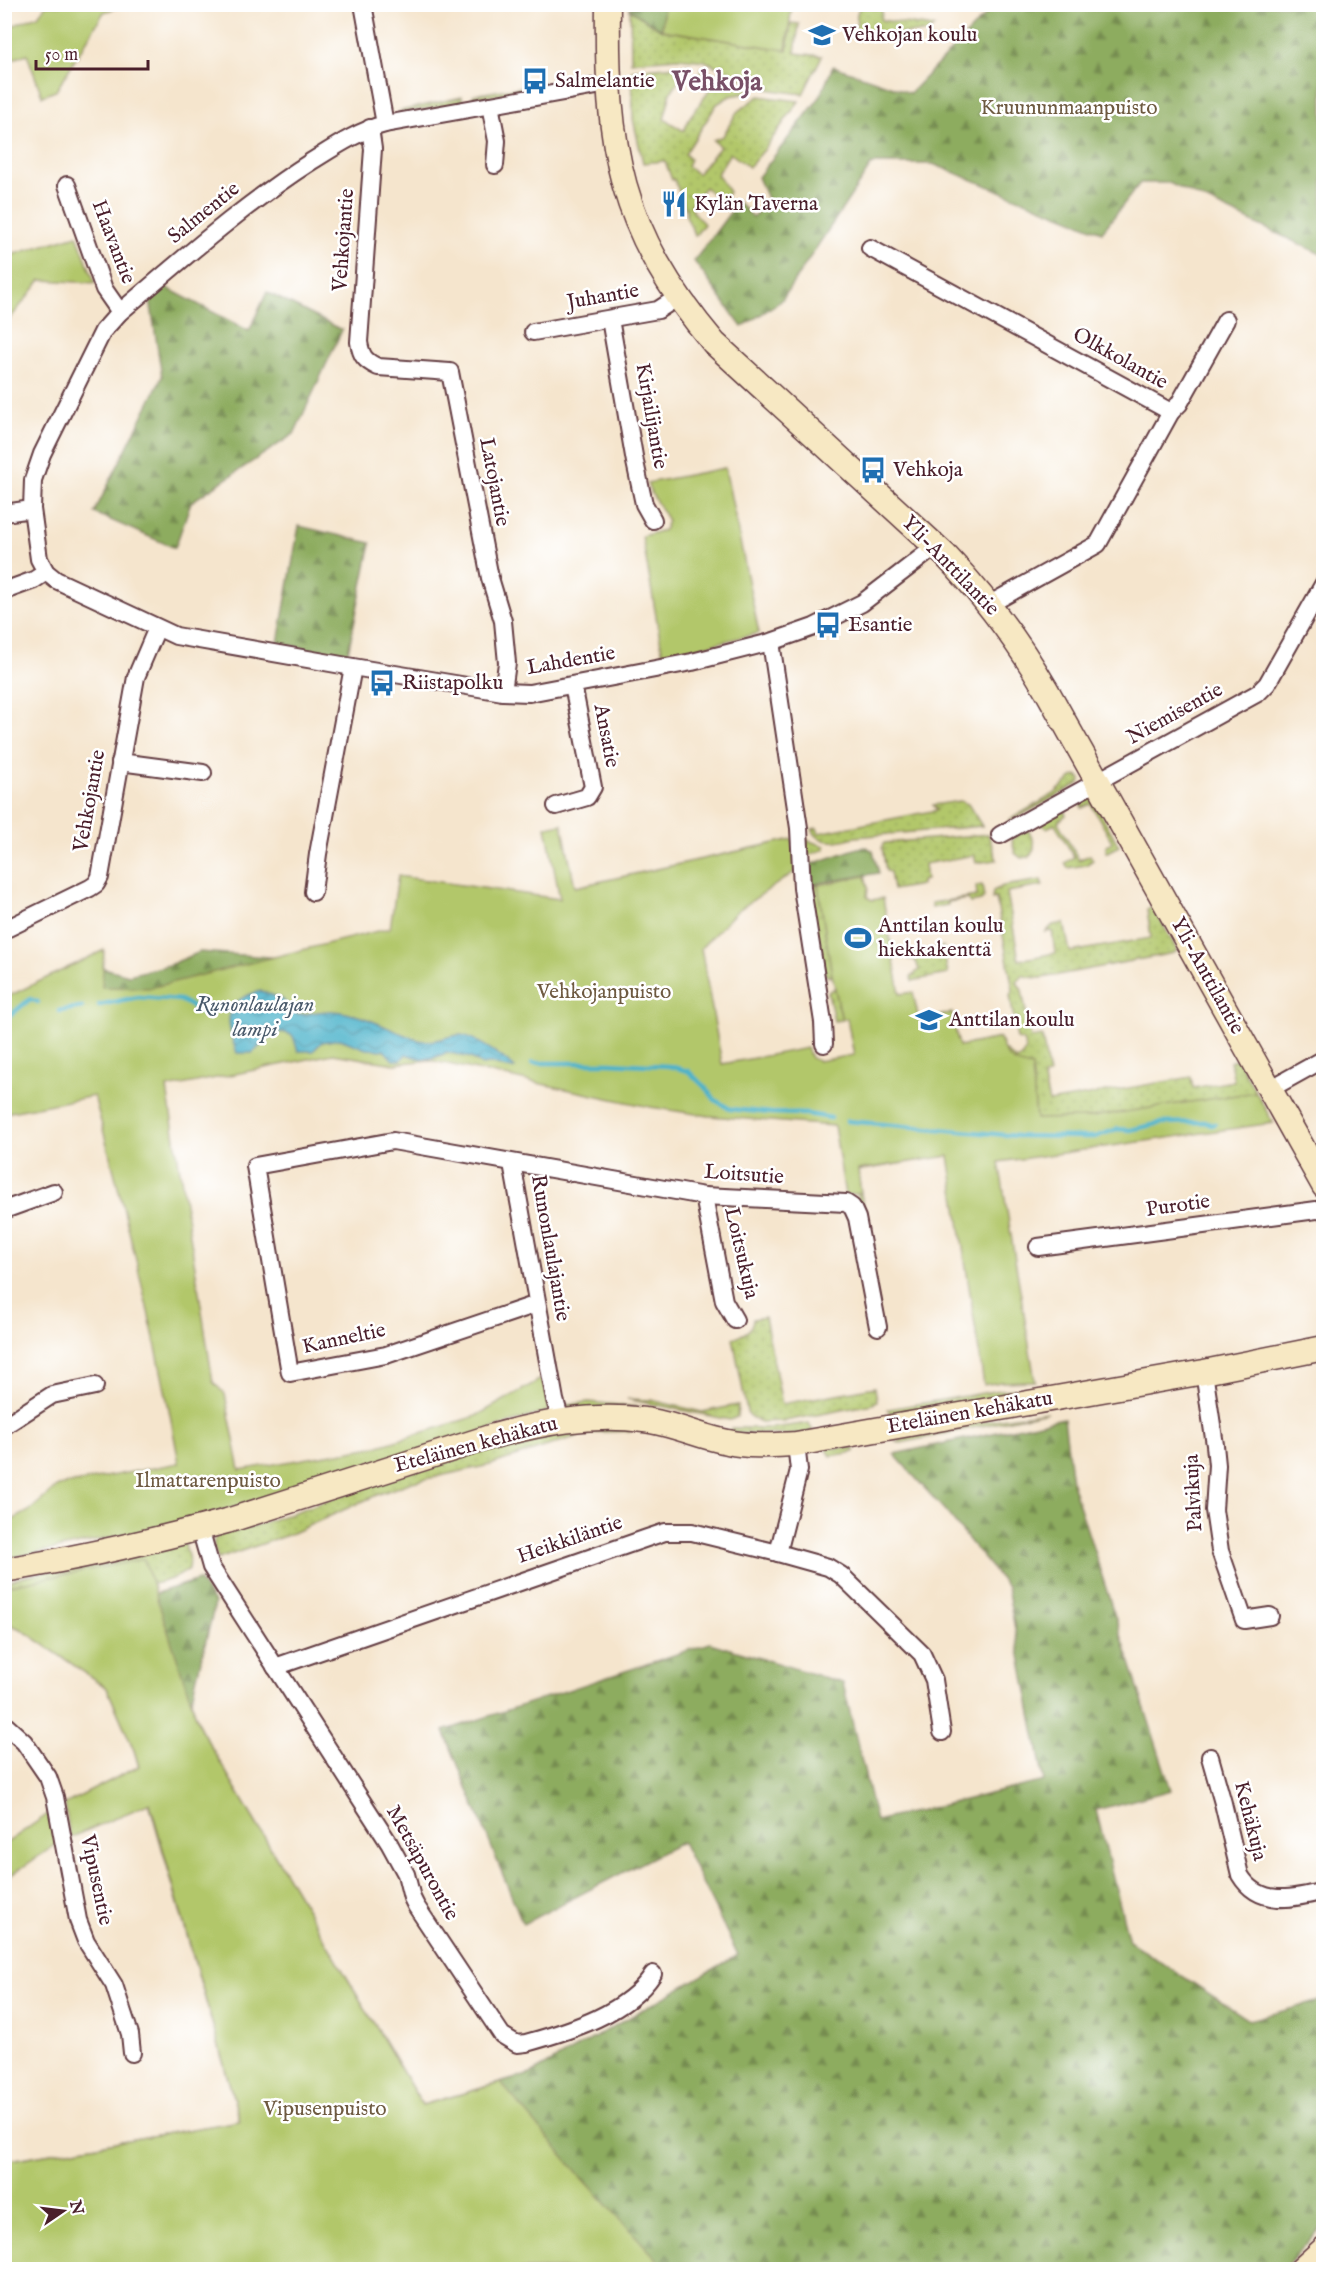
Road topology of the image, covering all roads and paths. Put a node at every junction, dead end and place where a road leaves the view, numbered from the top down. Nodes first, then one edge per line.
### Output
1 (363, 4) edge
2 (608, 4) edge
3 (608, 84) junction
4 (490, 105) junction
5 (377, 126) junction
6 (495, 165) dead end
7 (67, 185) dead end
8 (870, 248) dead end
9 (678, 297) junction
10 (120, 312) junction
11 (610, 319) junction
12 (1226, 320) dead end
13 (533, 332) dead end
14 (361, 355) joint
15 (1171, 412) junction
16 (32, 509) junction
17 (4, 513) edge
18 (653, 520) dead end
19 (934, 544) junction
20 (51, 576) junction
21 (1323, 583) edge
22 (4, 591) edge
23 (990, 604) junction
24 (158, 628) junction
25 (771, 642) junction
26 (353, 667) junction
27 (573, 685) junction
28 (503, 692) junction
29 (120, 762) junction
30 (202, 773) dead end
31 (1098, 782) junction
32 (556, 806) dead end
33 (1000, 835) dead end
34 (313, 892) dead end
35 (4, 930) edge
36 (824, 1044) dead end
37 (1323, 1059) edge
38 (1270, 1089) junction
39 (512, 1163) junction
40 (255, 1166) joint
41 (1323, 1186) edge
42 (54, 1192) dead end
43 (705, 1196) junction
44 (1323, 1209) edge
45 (4, 1210) edge
46 (1038, 1247) dead end
47 (537, 1304) junction
48 (735, 1320) dead end
49 (878, 1327) dead end
50 (1319, 1352) edge
51 (1204, 1372) junction
52 (95, 1386) dead end
53 (561, 1420) junction
54 (4, 1426) edge
55 (796, 1444) junction
56 (200, 1528) junction
57 (778, 1553) junction
58 (4, 1570) edge
59 (1270, 1616) dead end
60 (275, 1667) junction
61 (4, 1724) edge
62 (942, 1732) dead end
63 (1210, 1757) dead end
64 (1323, 1892) edge
65 (653, 1974) dead end
66 (132, 2053) dead end
67 (1323, 2249) edge
68 (1301, 2270) edge

1 - 5 street, Vehkojantie
2 - 3 street, Yli-Anttilantie
3 - 4 street, Salmentie
3 - 9 street, Yli-Anttilantie
4 - 5 street, Salmentie
4 - 6 street
5 - 10 street, Salmentie
5 - 14 street, Vehkojantie
7 - 10 street, Haavantie
8 - 15 street, Olkkolantie
9 - 11 street, Juhantie
9 - 19 street, Yli-Anttilantie
10 - 16 street, Salmentie
11 - 13 street, Juhantie
11 - 18 street, Kirjailijantie
12 - 15 street
14 - 28 street, Latojantie
15 - 23 street, Olkkolantie
16 - 17 street
16 - 20 street, Salmentie
19 - 23 street, Yli-Anttilantie
19 - 25 street, Lahdentie
20 - 22 street
20 - 24 street, Lahdentie
21 - 31 street, Niemisentie
23 - 31 street, Yli-Anttilantie
24 - 26 street, Lahdentie
24 - 29 street, Vehkojantie
25 - 27 street, Lahdentie
25 - 36 street
26 - 28 street, Lahdentie
26 - 34 street
27 - 28 street, Lahdentie
27 - 32 street, Ansatie
29 - 30 street
29 - 35 street, Vehkojantie
31 - 33 street, Niemisentie
31 - 38 street, Yli-Anttilantie
37 - 38 street
38 - 41 street, Yli-Anttilantie
39 - 40 street, Runonlaulajantie
39 - 43 street, Loitsutie
39 - 47 street, Runonlaulajantie
40 - 47 street, Kanneltie
42 - 45 street
43 - 48 street, Loitsukuja
43 - 49 street, Loitsutie
44 - 46 street, Purotie
47 - 53 street, Runonlaulajantie
50 - 51 street, Eteläinen kehäkatu
51 - 55 street, Eteläinen kehäkatu
51 - 59 street, Palvikuja
52 - 54 street
53 - 55 street, Eteläinen kehäkatu
53 - 56 street, Eteläinen kehäkatu
55 - 57 street
56 - 58 street, Eteläinen kehäkatu
56 - 60 street, Metsäpurontie
57 - 60 street, Heikkiläntie
57 - 62 street, Heikkiläntie
60 - 65 street, Metsäpurontie
61 - 66 street, Vipusentie
63 - 64 street, Kehäkuja
67 - 68 street

